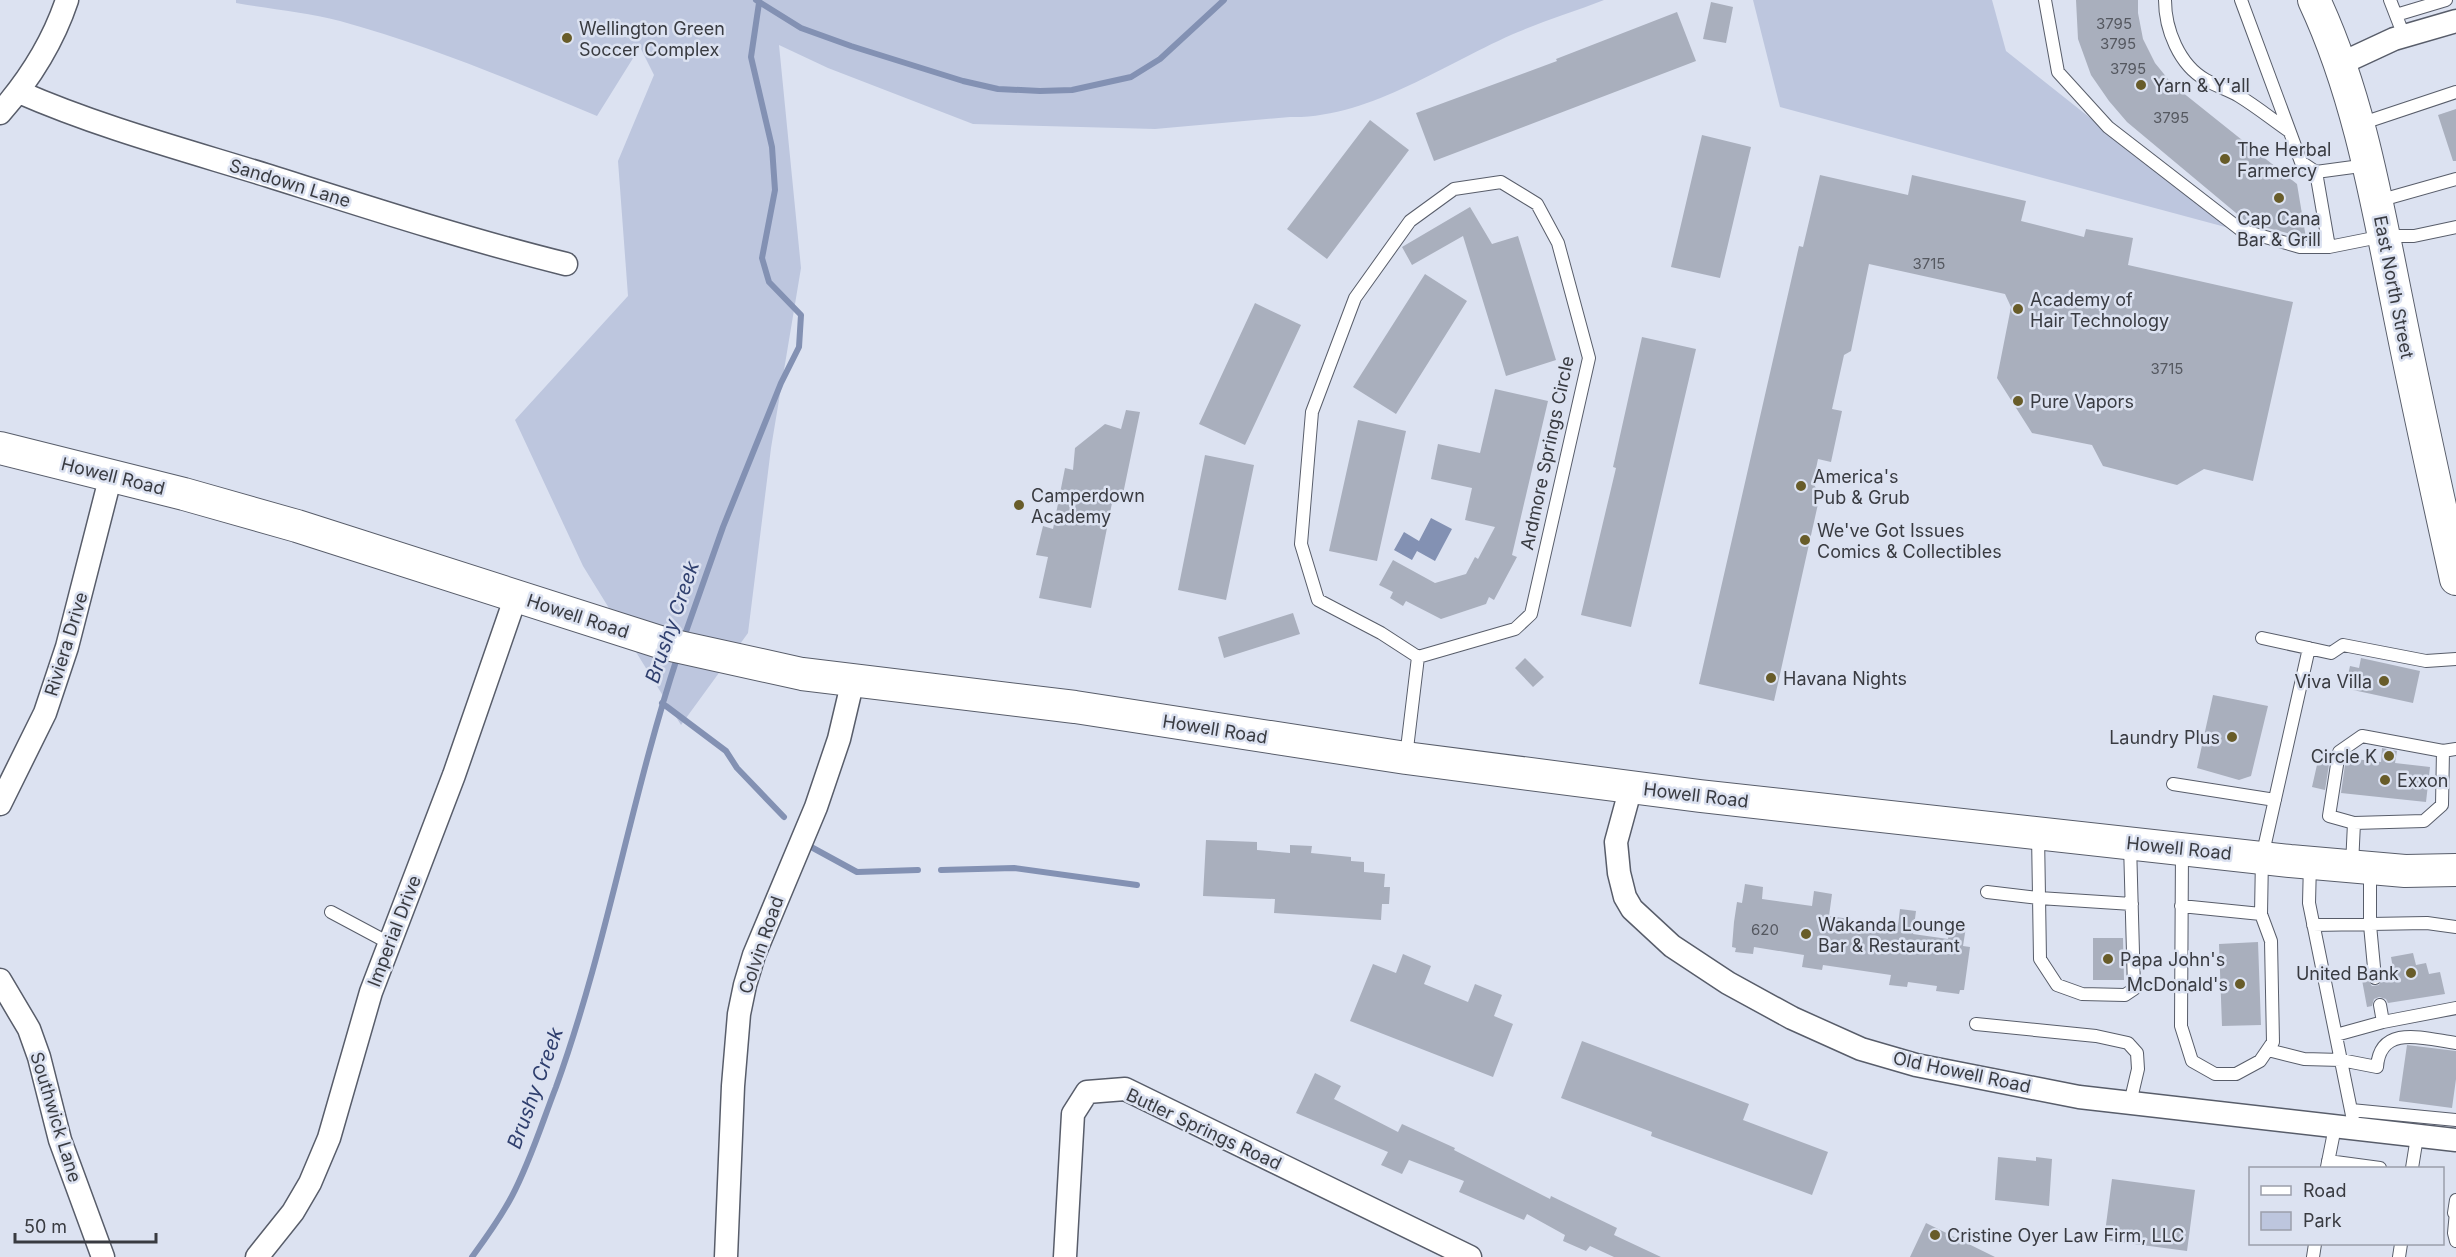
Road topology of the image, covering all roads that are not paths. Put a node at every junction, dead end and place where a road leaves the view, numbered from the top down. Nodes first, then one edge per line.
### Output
1 (67, 0) edge
2 (2045, 0) edge
3 (2164, 0) edge
4 (2241, 0) edge
5 (2314, 0) edge
6 (2391, 0) edge
7 (2446, 0) edge
8 (2456, 21) edge
9 (2400, 26) junction
10 (2338, 65) junction
11 (19, 92) junction
12 (2456, 92) edge
13 (0, 113) edge
14 (2358, 124) junction
15 (2289, 131) junction
16 (2369, 164) junction
17 (2316, 172) junction
18 (2456, 179) edge
19 (2377, 202) junction
20 (2456, 227) edge
21 (2384, 236) junction
22 (2329, 246) junction
23 (566, 264) dead end
24 (0, 448) edge
25 (111, 475) junction
26 (2456, 579) edge
27 (516, 596) junction
28 (2262, 638) dead end
29 (2309, 648) junction
30 (1418, 657) junction
31 (2456, 659) edge
32 (853, 680) junction
33 (2456, 749) edge
34 (2442, 751) junction
35 (1406, 758) junction
36 (2174, 784) dead end
37 (1630, 788) junction
38 (2275, 800) junction
39 (0, 804) edge
40 (2354, 823) junction
41 (2038, 833) junction
42 (2130, 843) junction
43 (2182, 849) junction
44 (2262, 857) junction
45 (2310, 862) junction
46 (2361, 867) junction
47 (2456, 870) edge
48 (1987, 892) dead end
49 (2039, 898) junction
50 (2132, 904) junction
51 (2181, 906) junction
52 (331, 912) dead end
53 (2261, 914) junction
54 (2313, 925) junction
55 (2370, 925) junction
56 (2456, 927) edge
57 (389, 943) junction
58 (2376, 978) dead end
59 (0, 980) edge
60 (2380, 1005) dead end
61 (2456, 1008) edge
62 (2383, 1022) junction
63 (1976, 1024) dead end
64 (2336, 1035) junction
65 (2456, 1043) edge
66 (2268, 1050) junction
67 (2341, 1060) junction
68 (2130, 1103) junction
69 (2456, 1120) edge
70 (2347, 1122) junction
71 (2417, 1137) junction
72 (2456, 1140) edge
73 (2327, 1165) edge
74 (2362, 1167) edge
75 (2412, 1167) edge
76 (2455, 1208) edge
77 (2456, 1241) edge
78 (1461, 1255) edge
79 (103, 1257) edge
80 (257, 1257) edge
81 (726, 1257) edge
82 (1065, 1257) edge

1 - 11 street
2 - 22 lane
3 - 15 lane
4 - 15 lane
5 - 10 main road, East North Street
6 - 9 lane
7 - 9 lane
8 - 9 street
9 - 10 street
10 - 14 main road, East North Street
11 - 13 street
11 - 23 street, Sandown Lane
12 - 14 lane
14 - 16 main road, East North Street
15 - 17 lane
16 - 17 lane
16 - 19 main road, East North Street
17 - 22 lane
18 - 19 lane
19 - 21 main road, East North Street
20 - 21 lane
21 - 22 lane
21 - 26 main road, East North Street
24 - 25 main road, Howell Road
25 - 27 main road, Howell Road
25 - 39 street, Riviera Drive
27 - 32 main road, Howell Road
27 - 57 street, Imperial Drive
28 - 29 lane
29 - 31 lane
29 - 38 lane
30 - 30 lane, Ardmore Springs Circle
30 - 35 lane
32 - 35 main road, Howell Road
32 - 81 street, Colvin Road
33 - 34 lane
34 - 40 lane
34 - 40 lane
35 - 37 main road, Howell Road
36 - 38 lane
37 - 41 main road, Howell Road
37 - 68 street, Old Howell Road
38 - 44 lane
40 - 46 lane
41 - 42 main road, Howell Road
41 - 49 lane
42 - 43 main road, Howell Road
42 - 50 lane
43 - 44 main road, Howell Road
43 - 51 lane
44 - 45 main road, Howell Road
44 - 53 lane
45 - 46 main road, Howell Road
45 - 54 lane
46 - 47 main road, Howell Road
46 - 55 lane
48 - 49 lane
49 - 50 lane
49 - 50 lane
51 - 53 lane
51 - 66 lane
52 - 57 lane
53 - 66 lane
54 - 55 lane
54 - 64 lane
55 - 56 lane
55 - 58 lane
57 - 80 street, Imperial Drive
59 - 79 street, Southwick Lane
60 - 62 lane
61 - 62 lane
62 - 64 lane
63 - 68 lane
64 - 67 lane
65 - 67 lane
66 - 67 lane
67 - 70 lane
68 - 70 street, Old Howell Road
69 - 70 lane
70 - 71 street, Old Howell Road
70 - 73 lane
71 - 72 street, Old Howell Road
71 - 75 lane
73 - 74 lane
76 - 77 lane
78 - 82 street, Butler Springs Road

